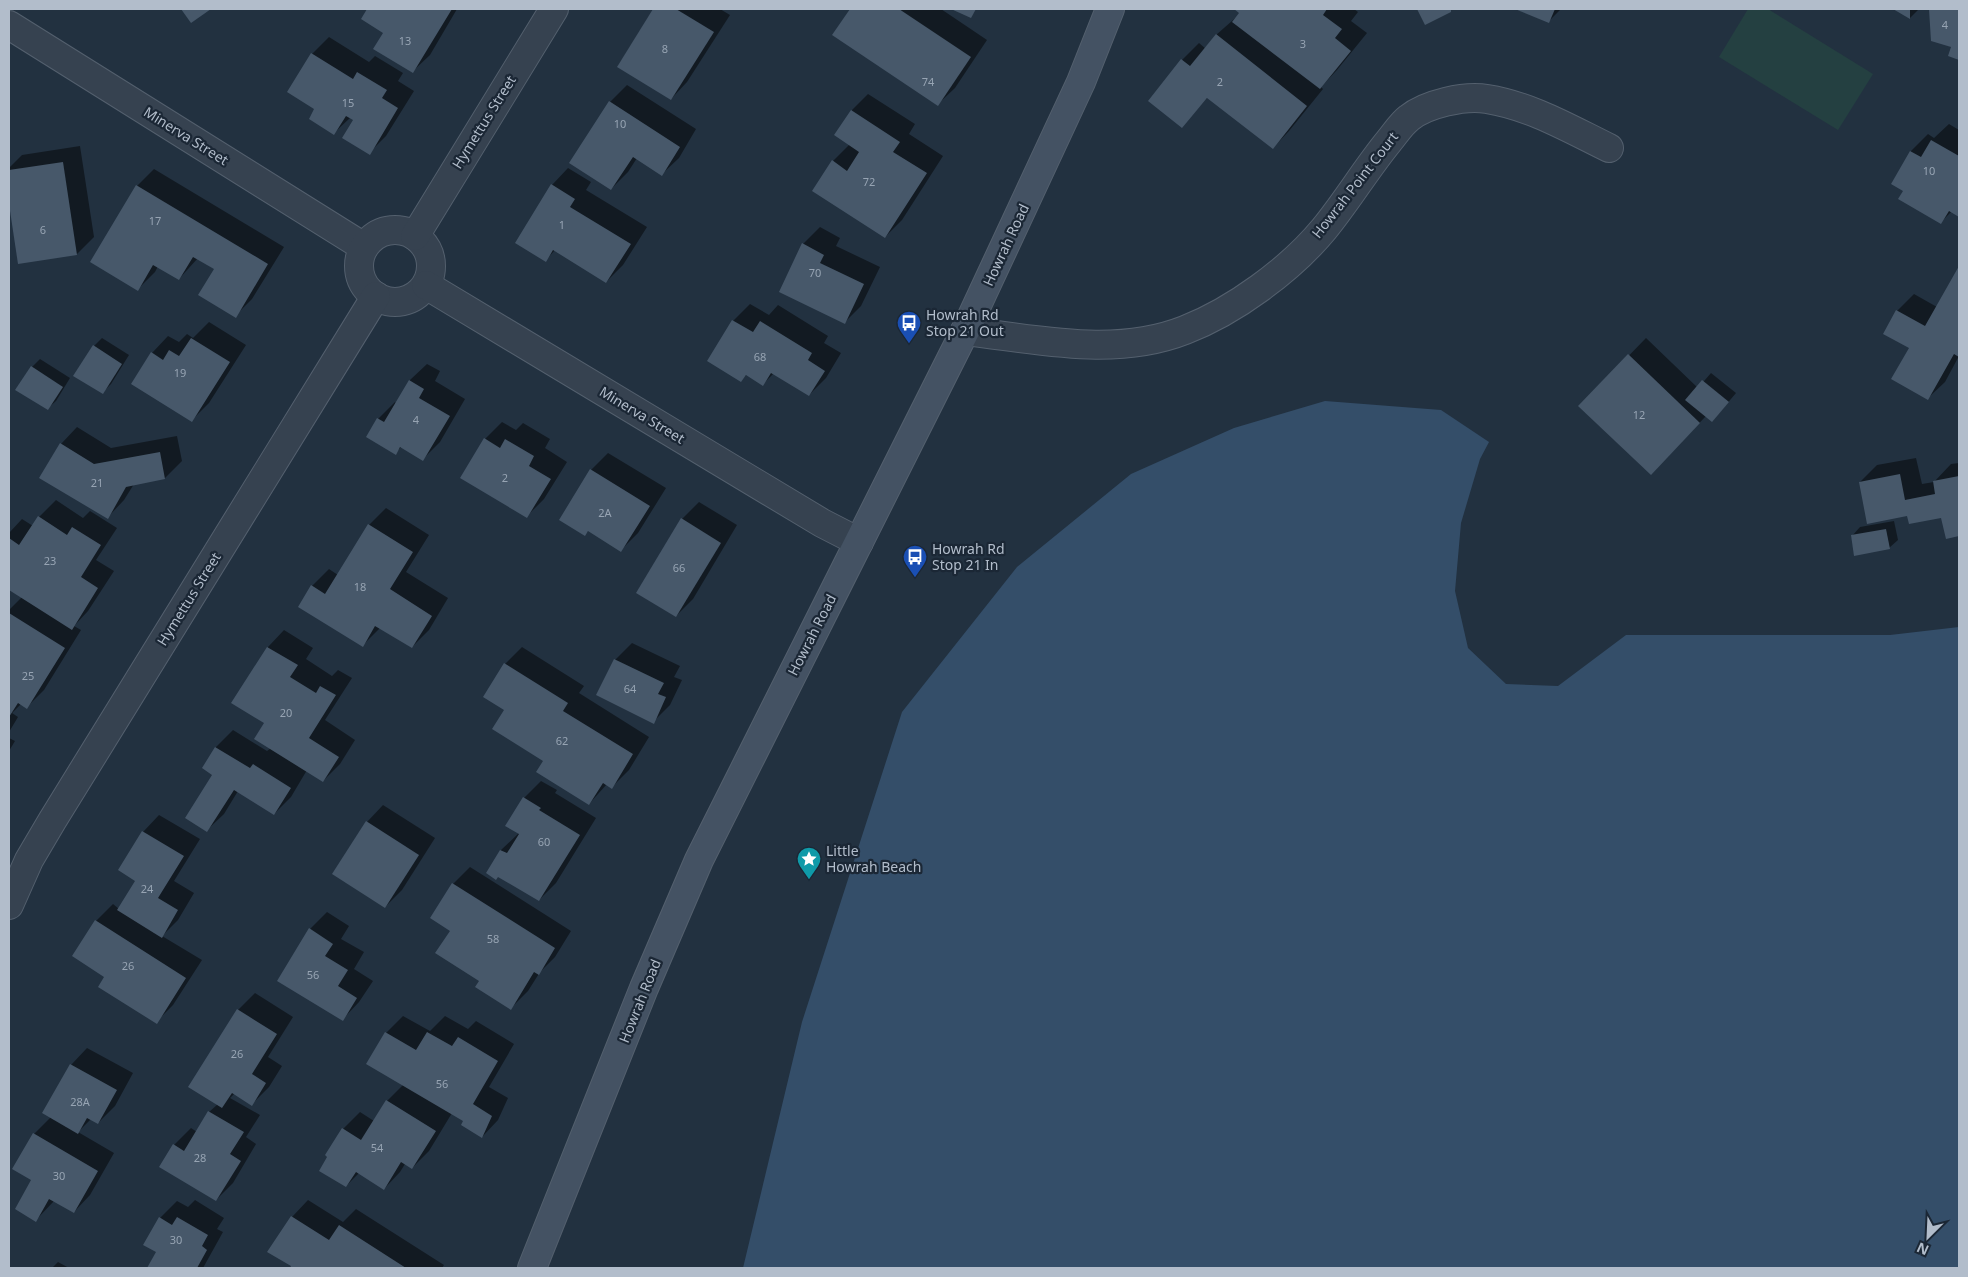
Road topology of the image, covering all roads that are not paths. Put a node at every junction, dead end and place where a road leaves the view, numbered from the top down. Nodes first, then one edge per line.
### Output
1 (554, 9) edge
2 (1110, 9) edge
3 (9, 26) edge
4 (1609, 148) dead end
5 (414, 236) junction
6 (364, 246) junction
7 (426, 285) junction
8 (376, 296) junction
9 (965, 331) junction
10 (859, 542) junction
11 (9, 905) edge
12 (532, 1268) edge

1 - 5 street, Hymettus Street
2 - 9 street, Howrah Road
3 - 6 street, Minerva Street
4 - 9 street, Howrah Point Court
5 - 6 street
5 - 7 street
6 - 8 street
7 - 8 street
7 - 10 street, Minerva Street
8 - 11 street, Hymettus Street
9 - 10 street, Howrah Road
10 - 12 street, Howrah Road

